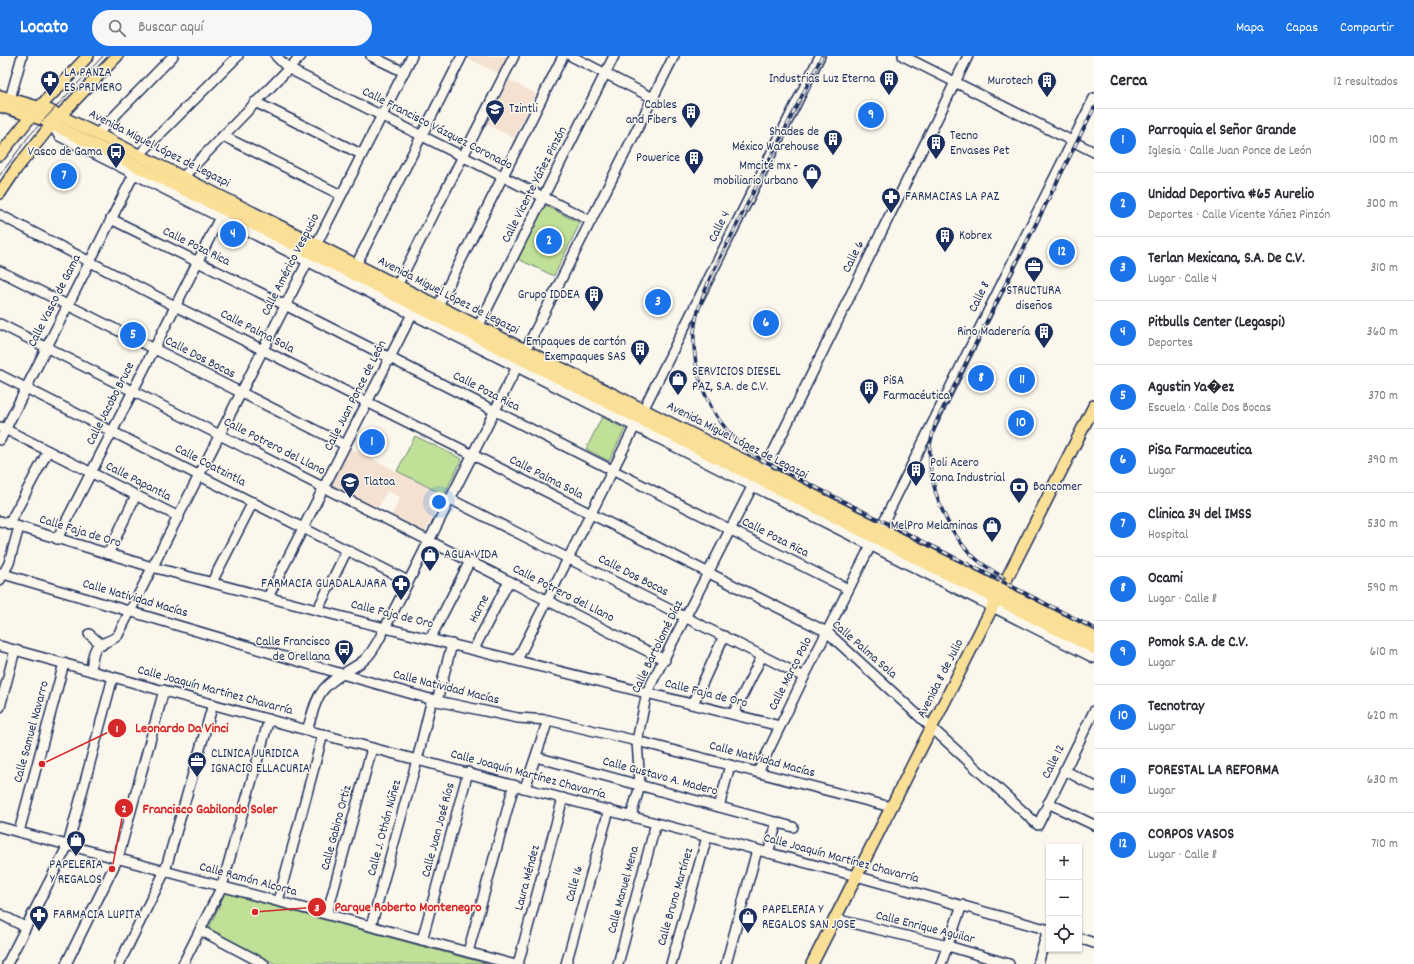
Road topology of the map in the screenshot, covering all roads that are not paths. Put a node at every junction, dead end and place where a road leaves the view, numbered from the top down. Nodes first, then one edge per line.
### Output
1 (88, 56) edge
2 (117, 56) edge
3 (173, 56) edge
4 (238, 56) edge
5 (276, 56) edge
6 (302, 56) edge
7 (371, 56) edge
8 (412, 56) edge
9 (462, 56) edge
10 (514, 56) edge
11 (563, 56) edge
12 (571, 56) edge
13 (614, 56) edge
14 (674, 56) edge
15 (820, 56) edge
16 (904, 56) edge
17 (968, 56) edge
18 (23, 58) edge
19 (289, 69) junction
20 (404, 72) junction
21 (606, 74) junction
22 (955, 82) junction
23 (5, 98) edge
24 (653, 98) junction
25 (1094, 98) edge
26 (255, 102) junction
27 (0, 106) edge
28 (35, 111) junction
29 (59, 115) junction
30 (381, 115) junction
31 (52, 124) junction
32 (97, 134) junction
33 (223, 136) junction
34 (421, 136) junction
35 (1072, 141) junction
36 (1094, 152) edge
37 (361, 154) junction
38 (0, 155) edge
39 (139, 155) junction
40 (463, 157) junction
41 (134, 174) junction
42 (183, 177) junction
43 (503, 177) junction
44 (0, 193) edge
45 (340, 195) junction
46 (543, 197) junction
47 (0, 215) edge
48 (220, 217) junction
49 (111, 219) junction
50 (591, 221) junction
51 (311, 253) junction
52 (89, 262) junction
53 (197, 262) junction
54 (356, 265) junction
55 (0, 271) edge
56 (398, 286) junction
57 (68, 305) junction
58 (285, 305) junction
59 (175, 306) junction
60 (438, 306) junction
61 (412, 314) junction
62 (0, 324) edge
63 (478, 327) junction
64 (47, 347) junction
65 (153, 349) junction
66 (263, 349) junction
67 (390, 358) junction
68 (521, 359) junction
69 (0, 376) edge
70 (26, 389) junction
71 (133, 391) junction
72 (241, 393) junction
73 (367, 402) junction
74 (1094, 406) edge
75 (643, 410) junction
76 (495, 411) junction
77 (635, 426) junction
78 (3, 428) edge
79 (112, 432) junction
80 (220, 434) junction
81 (0, 440) edge
82 (345, 445) junction
83 (48, 451) junction
84 (472, 455) junction
85 (612, 471) junction
86 (90, 472) junction
87 (199, 476) junction
88 (758, 478) junction
89 (324, 487) junction
90 (136, 496) junction
91 (450, 499) junction
92 (253, 502) junction
93 (590, 514) junction
94 (179, 517) junction
95 (0, 521) edge
96 (856, 523) junction
97 (9, 524) junction
98 (19, 527) junction
99 (303, 528) junction
100 (880, 529) junction
101 (730, 530) junction
102 (57, 539) junction
103 (429, 540) junction
104 (871, 545) junction
105 (347, 550) junction
106 (108, 554) junction
107 (568, 558) junction
108 (470, 561) junction
109 (152, 567) junction
110 (708, 574) junction
111 (1, 575) edge
112 (408, 581) junction
113 (509, 581) junction
114 (212, 582) junction
115 (848, 589) junction
116 (268, 597) junction
117 (997, 599) junction
118 (547, 600) junction
119 (318, 610) junction
120 (130, 611) junction
121 (686, 617) junction
122 (385, 628) junction
123 (827, 632) junction
124 (89, 634) dead end
125 (724, 636) junction
126 (1094, 637) edge
127 (430, 639) junction
128 (452, 644) junction
129 (102, 645) junction
130 (0, 646) edge
131 (1094, 648) edge
132 (474, 649) junction
133 (15, 650) junction
134 (762, 656) junction
135 (1094, 658) edge
136 (517, 660) junction
137 (665, 660) junction
138 (64, 663) junction
139 (91, 671) junction
140 (342, 674) junction
141 (113, 677) junction
142 (804, 677) junction
143 (164, 690) junction
144 (648, 692) junction
145 (435, 700) junction
146 (213, 704) junction
147 (693, 704) junction
148 (0, 707) edge
149 (1094, 711) edge
150 (733, 714) junction
151 (269, 719) junction
152 (548, 720) junction
153 (780, 726) junction
154 (931, 728) junction
155 (307, 730) junction
156 (323, 734) junction
157 (637, 741) junction
158 (372, 748) junction
159 (536, 757) junction
160 (417, 760) junction
161 (730, 765) junction
162 (1064, 770) junction
163 (468, 772) junction
164 (758, 772) junction
165 (514, 785) junction
166 (640, 786) junction
167 (1094, 786) edge
168 (525, 788) junction
169 (563, 798) junction
170 (1048, 803) junction
171 (719, 807) junction
172 (891, 807) junction
173 (609, 810) junction
174 (632, 816) junction
175 (777, 822) junction
176 (656, 823) junction
177 (1038, 825) joint
178 (1094, 825) edge
179 (0, 826) edge
180 (793, 827) dead end
181 (19, 832) junction
182 (707, 837) junction
183 (68, 845) junction
184 (757, 850) junction
185 (768, 853) junction
186 (118, 858) junction
187 (165, 871) junction
188 (856, 876) junction
189 (222, 886) junction
190 (278, 901) junction
191 (962, 905) junction
192 (0, 914) edge
193 (326, 914) junction
194 (835, 919) junction
195 (371, 926) junction
196 (25, 927) junction
197 (1046, 929) edge
198 (200, 930) junction
199 (1046, 937) edge
200 (1082, 939) edge
201 (422, 940) junction
202 (1094, 943) edge
203 (948, 946) junction
204 (468, 952) junction
205 (248, 960) edge
206 (7, 964) edge
207 (66, 964) edge
208 (119, 964) edge
209 (183, 964) edge
210 (264, 964) edge
211 (512, 964) edge
212 (518, 964) edge
213 (566, 964) edge
214 (618, 964) edge
215 (671, 964) edge
216 (726, 964) edge
217 (812, 964) edge
218 (941, 964) edge
219 (1009, 964) edge
220 (1038, 964) edge

1 - 28 main road
2 - 29 main road
3 - 32 street
4 - 39 street
5 - 19 street, Calle Francisco Vázquez Coronado
6 - 19 street
7 - 20 street
8 - 20 street, Calle Américo Vespucio
9 - 34 street
10 - 40 street
11 - 43 street
12 - 21 street
13 - 21 street, Calle Vicente Yáñez Pinzón
14 - 24 street
15 - 75 street, Calle 4
16 - 22 street
17 - 22 street, Calle 6
18 - 23 street
19 - 26 street
19 - 30 street, Calle Francisco Vázquez Coronado
20 - 30 street, Calle Américo Vespucio
21 - 24 street
21 - 46 street, Calle Vicente Yáñez Pinzón
22 - 35 street
22 - 88 street, Calle 6
23 - 28 main road, Avenida Miguel López de Legazpi
24 - 50 street
25 - 35 street, Calle 8
26 - 33 street
26 - 37 street
27 - 28 main road, Avenida Miguel López de Legazpi
28 - 29 main road, Avenida Miguel López de Legazpi
28 - 31 main road, Avenida Miguel López de Legazpi
28 - 38 main road
29 - 31 main road
29 - 32 main road, Avenida Miguel López de Legazpi
30 - 34 street, Calle Francisco Vázquez Coronado
30 - 37 street, Calle Américo Vespucio
31 - 41 street, Avenida Miguel López de Legazpi
31 - 44 main road
31 - 51 main road, Avenida Miguel López de Legazpi
32 - 39 main road, Avenida Miguel López de Legazpi
33 - 42 street
33 - 45 street
34 - 40 street, Calle Francisco Vázquez Coronado
34 - 54 street
35 - 36 street
35 - 100 street, Calle 8
37 - 45 street, Calle Américo Vespucio
39 - 42 main road, Avenida Miguel López de Legazpi
40 - 43 street, Calle Francisco Vázquez Coronado
40 - 56 street
41 - 48 street, Avenida Miguel López de Legazpi
41 - 49 street, Calle Vasco de Gama
42 - 51 main road, Avenida Miguel López de Legazpi
43 - 46 street, Calle Francisco Vázquez Coronado
43 - 60 street
45 - 51 street, Calle Américo Vespucio
46 - 50 street, Calle Francisco Vázquez Coronado
46 - 63 street, Calle Vicente Yáñez Pinzón
47 - 52 street, Calle Palma Sola
48 - 51 street, Avenida Miguel López de Legazpi
48 - 53 street, Calle Jacobo Bruce
49 - 52 street, Calle Vasco de Gama
49 - 53 street, Calle Poza Rica
50 - 68 street
51 - 54 main road, Avenida Miguel López de Legazpi
51 - 58 street, Calle Américo Vespucio
51 - 61 street, Avenida Miguel López de Legazpi
51 - 68 main road, Avenida Miguel López de Legazpi
52 - 57 street, Calle Vasco de Gama
52 - 59 street, Calle Palma Sola
53 - 58 street, Calle Poza Rica
53 - 59 street, Calle Jacobo Bruce
54 - 56 main road, Avenida Miguel López de Legazpi
55 - 57 street, Calle Dos Bocas
56 - 60 main road, Avenida Miguel López de Legazpi
57 - 64 street, Calle Vasco de Gama
57 - 65 street, Calle Dos Bocas
58 - 66 street, Calle Américo Vespucio
58 - 67 street, Calle Poza Rica
59 - 65 street, Calle Jacobo Bruce
59 - 66 street, Calle Palma Sola
60 - 63 main road, Avenida Miguel López de Legazpi
61 - 67 street, Calle Juan Ponce de León
61 - 68 street, Avenida Miguel López de Legazpi
62 - 64 street, Calle Potrero del Llano
63 - 68 main road, Avenida Miguel López de Legazpi
64 - 70 street, Calle Vasco de Gama
64 - 71 street, Calle Potrero del Llano
65 - 71 street, Calle Jacobo Bruce
65 - 72 street, Calle Dos Bocas
66 - 72 street, Calle Américo Vespucio
66 - 73 street, Calle Palma Sola
67 - 73 street, Calle Juan Ponce de León
67 - 76 street, Calle Poza Rica
68 - 75 main road, Avenida Miguel López de Legazpi
68 - 76 street
68 - 77 street, Avenida Miguel López de Legazpi
68 - 88 main road, Avenida Miguel López de Legazpi
69 - 70 street, Calle Coatzintla
70 - 78 street, Calle Vasco de Gama
70 - 79 street, Calle Coatzintla
71 - 79 street, Calle Jacobo Bruce
71 - 80 street, Calle Potrero del Llano
72 - 80 street, Calle Américo Vespucio
72 - 82 street, Calle Dos Bocas
73 - 82 street, Calle Juan Ponce de León
73 - 84 street, Calle Palma Sola
74 - 117 main road, Avenida 8 de Julio
75 - 88 main road, Avenida Miguel López de Legazpi
76 - 84 street
76 - 85 street, Calle Poza Rica
77 - 85 street
77 - 88 street, Avenida Miguel López de Legazpi
78 - 81 street, Calle Vasco de Gama
78 - 83 street, Calle Papantla
79 - 86 street, Calle Jacobo Bruce
79 - 87 street, Calle Coatzintla
80 - 87 street, Calle Américo Vespucio
80 - 89 street, Calle Potrero del Llano
82 - 89 street, Calle Juan Ponce de León
83 - 86 street, Calle Papantla
83 - 97 street
84 - 91 street
84 - 93 street, Calle Palma Sola
85 - 93 street
85 - 101 street, Calle Poza Rica
86 - 90 street, Calle Papantla
86 - 102 street, Calle Jacobo Bruce
87 - 92 street, Calle Coatzintla
87 - 94 street, Calle Américo Vespucio
88 - 96 main road, Avenida Miguel López de Legazpi
88 - 101 street, Calle Bartolomé Díaz
88 - 104 street, Avenida Miguel López de Legazpi
89 - 99 street, Calle Juan Ponce de León
89 - 103 street, Calle Potrero del Llano
90 - 94 street, Calle Papantla
90 - 106 street
91 - 103 street
91 - 107 street, Calle Dos Bocas
92 - 99 street, Calle Coatzintla
92 - 114 street
93 - 107 street
93 - 110 street, Calle Palma Sola
94 - 109 street, Calle Américo Vespucio
95 - 97 street, Calle Faja de Oro
96 - 100 main road, Avenida Miguel López de Legazpi
96 - 117 main road, Avenida Miguel López de Legazpi
97 - 98 street, Calle Faja de Oro
98 - 102 street, Calle Faja de Oro
98 - 111 street
99 - 105 street, Calle Coatzintla
99 - 116 street, Calle Juan Ponce de León
100 - 117 main road, Avenida Miguel López de Legazpi
101 - 110 street, Calle Bartolomé Díaz
101 - 115 street, Calle Poza Rica
102 - 106 street, Calle Faja de Oro
103 - 108 street, Calle Potrero del Llano
103 - 112 street
104 - 115 street, Calle Marco Polo
104 - 117 street, Avenida Miguel López de Legazpi
105 - 112 street, Calle Coatzintla
105 - 119 street
106 - 109 street, Calle Faja de Oro
107 - 118 street
107 - 121 street, Calle Dos Bocas
108 - 113 street, Calle Potrero del Llano
108 - 127 street
109 - 114 street, Calle Faja de Oro
109 - 120 street, Calle Américo Vespucio
110 - 121 street, Calle Bartolomé Díaz
110 - 123 street, Calle Palma Sola
111 - 120 street, Calle Natividad Macías
112 - 122 street
113 - 118 street, Calle Potrero del Llano
113 - 132 street, Harne
114 - 116 street, Calle Faja de Oro
115 - 123 street, Calle Marco Polo
116 - 119 street, Calle Faja de Oro
117 - 126 main road, Avenida Miguel López de Legazpi
117 - 131 main road, Avenida Miguel López de Legazpi
117 - 135 street, Avenida Miguel López de Legazpi
117 - 154 main road, Avenida 8 de Julio
118 - 136 street
118 - 137 street, Calle Potrero del Llano
119 - 122 street, Calle Faja de Oro
120 - 129 street, Calle Américo Vespucio
120 - 140 street, Calle Natividad Macías
121 - 125 street, Calle Dos Bocas
121 - 137 street, Calle Bartolomé Díaz
122 - 127 street, Calle Faja de Oro
122 - 140 street
123 - 142 street, Calle Marco Polo
123 - 154 street, Calle Palma Sola
124 - 129 street
125 - 134 street, Calle Dos Bocas
125 - 147 street
127 - 128 street, Calle Faja de Oro
128 - 132 street, Calle Faja de Oro
128 - 145 street, Calle J. Othón Núñez
129 - 139 street, Calle Américo Vespucio
130 - 133 street, Calle Joaquín Martínez Chavarría
132 - 136 street, Calle Faja de Oro
133 - 138 street, Calle Joaquín Martínez Chavarría
133 - 148 street
134 - 142 street, Calle Dos Bocas
134 - 150 street
136 - 144 street, Calle Faja de Oro
137 - 144 street, Calle Bartolomé Díaz
138 - 139 street, Calle Joaquín Martínez Chavarría
138 - 181 street, Calle Samuel Navarro
139 - 141 street, Calle Joaquín Martínez Chavarría
140 - 145 street, Calle Natividad Macías
140 - 155 street
141 - 143 street, Calle Joaquín Martínez Chavarría
141 - 183 street
142 - 153 street, Calle Marco Polo
143 - 146 street, Calle Joaquín Martínez Chavarría
143 - 186 street
144 - 147 street, Calle Faja de Oro
144 - 157 street, Calle Bartolomé Díaz
145 - 152 street, Calle Natividad Macías
145 - 160 street, Calle J. Othón Núñez
146 - 151 street, Calle Joaquín Martínez Chavarría
146 - 187 street
147 - 150 street, Calle Faja de Oro
149 - 162 street, Calle 12
150 - 153 street, Calle Faja de Oro
151 - 155 street, Calle Joaquín Martínez Chavarría
151 - 189 street
152 - 157 street, Calle Natividad Macías
152 - 159 street
153 - 164 street, Calle Marco Polo
154 - 172 main road, Avenida 8 de Julio
154 - 177 street, Calle Palma Sola
155 - 156 street, Calle Joaquín Martínez Chavarría
156 - 158 street, Calle Joaquín Martínez Chavarría
156 - 190 street
157 - 161 street, Calle Natividad Macías
157 - 166 street, Calle Bartolomé Díaz
158 - 160 street, Calle Joaquín Martínez Chavarría
158 - 193 street, Calle Gabino Ortiz
159 - 166 street, Calle Gustavo A. Madero
159 - 168 street
160 - 163 street, Calle Joaquín Martínez Chavarría
160 - 195 street, Calle J. Othón Núñez
161 - 164 street, Calle Natividad Macías
161 - 171 street
162 - 167 street
162 - 170 street, Calle 12
163 - 165 street, Calle Joaquín Martínez Chavarría
163 - 201 street, Calle Juan José Ríos
164 - 172 street, Calle Natividad Macías
165 - 168 street, Calle Joaquín Martínez Chavarría
165 - 204 street
166 - 171 street, Calle Gustavo A. Madero
166 - 174 street, Calle Bartolomé Díaz
168 - 169 street, Calle Joaquín Martínez Chavarría
169 - 173 street, Calle Joaquín Martínez Chavarría
169 - 212 street, Laura Méndez
170 - 177 street, Calle 12
170 - 178 street
171 - 175 street, Calle Gustavo A. Madero
172 - 188 main road, Avenida 8 de Julio
173 - 174 street, Calle Joaquín Martínez Chavarría
173 - 213 street, Calle 16
174 - 176 street, Calle Joaquín Martínez Chavarría
175 - 180 street, Calle Gustavo A. Madero
175 - 185 street
176 - 182 street, Calle Joaquín Martínez Chavarría
176 - 214 street, Calle Manuel Mena
179 - 181 street, Calle Ramón Alcorta
181 - 183 street, Calle Ramón Alcorta
182 - 184 street, Calle Joaquín Martínez Chavarría
182 - 215 street, Calle Bruno Martínez
183 - 186 street, Calle Ramón Alcorta
183 - 196 street
184 - 185 street, Calle Joaquín Martínez Chavarría
184 - 216 street
185 - 188 street, Calle Joaquín Martínez Chavarría
186 - 187 street, Calle Ramón Alcorta
186 - 207 street
187 - 189 street, Calle Ramón Alcorta
187 - 208 street
188 - 191 street, Calle Joaquín Martínez Chavarría
188 - 194 main road, Avenida 8 de Julio
189 - 190 street, Calle Ramón Alcorta
189 - 198 street
190 - 193 street, Calle Ramón Alcorta
191 - 197 street, Calle Joaquín Martínez Chavarría
191 - 203 street
192 - 196 street
193 - 195 street, Calle Ramón Alcorta
194 - 203 street, Calle Enrique Aguilar
194 - 217 main road, Avenida 8 de Julio
195 - 201 street, Calle Ramón Alcorta
196 - 206 street
198 - 205 street
198 - 209 street
199 - 220 street
200 - 202 street
201 - 204 street, Calle Ramón Alcorta
203 - 218 street
203 - 219 street, Calle Enrique Aguilar
204 - 211 street, Calle Ramón Alcorta
205 - 210 street

